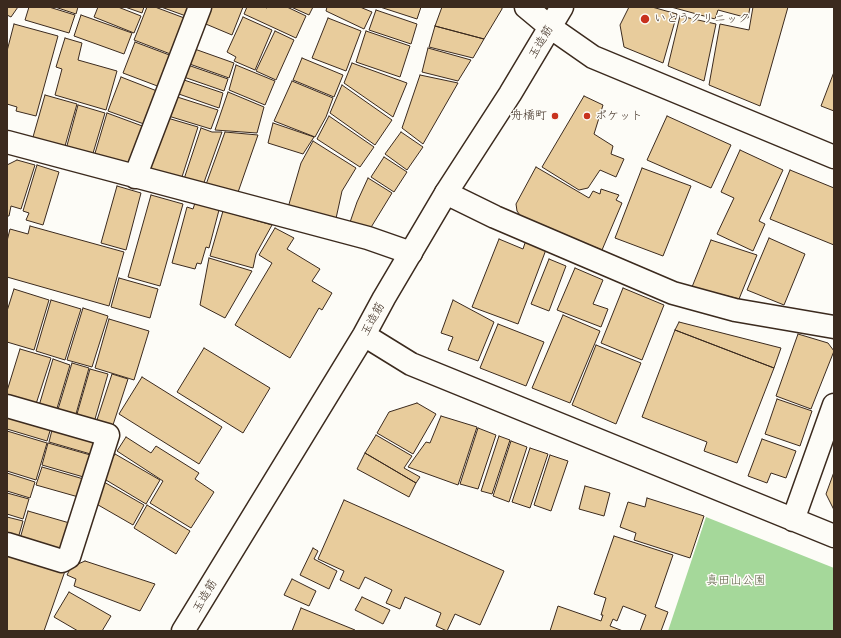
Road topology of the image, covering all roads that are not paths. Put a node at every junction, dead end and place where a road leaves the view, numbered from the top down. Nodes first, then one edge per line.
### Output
1 (200, 7) edge
2 (526, 7) edge
3 (562, 7) edge
4 (550, 27) junction
5 (7, 142) edge
6 (834, 157) edge
7 (135, 177) junction
8 (446, 193) junction
9 (412, 253) junction
10 (834, 327) edge
11 (364, 335) junction
12 (834, 405) edge
13 (7, 406) edge
14 (793, 520) junction
15 (834, 536) edge
16 (7, 544) edge
17 (183, 631) edge

1 - 7 street
2 - 4 street
3 - 4 street, 玉造筋
4 - 6 street
4 - 8 street, 玉造筋
5 - 7 street
7 - 9 street
8 - 9 street, 玉造筋
8 - 10 street
9 - 11 street, 玉造筋
11 - 14 street
11 - 17 street, 玉造筋
12 - 14 street
13 - 16 street
14 - 15 street

